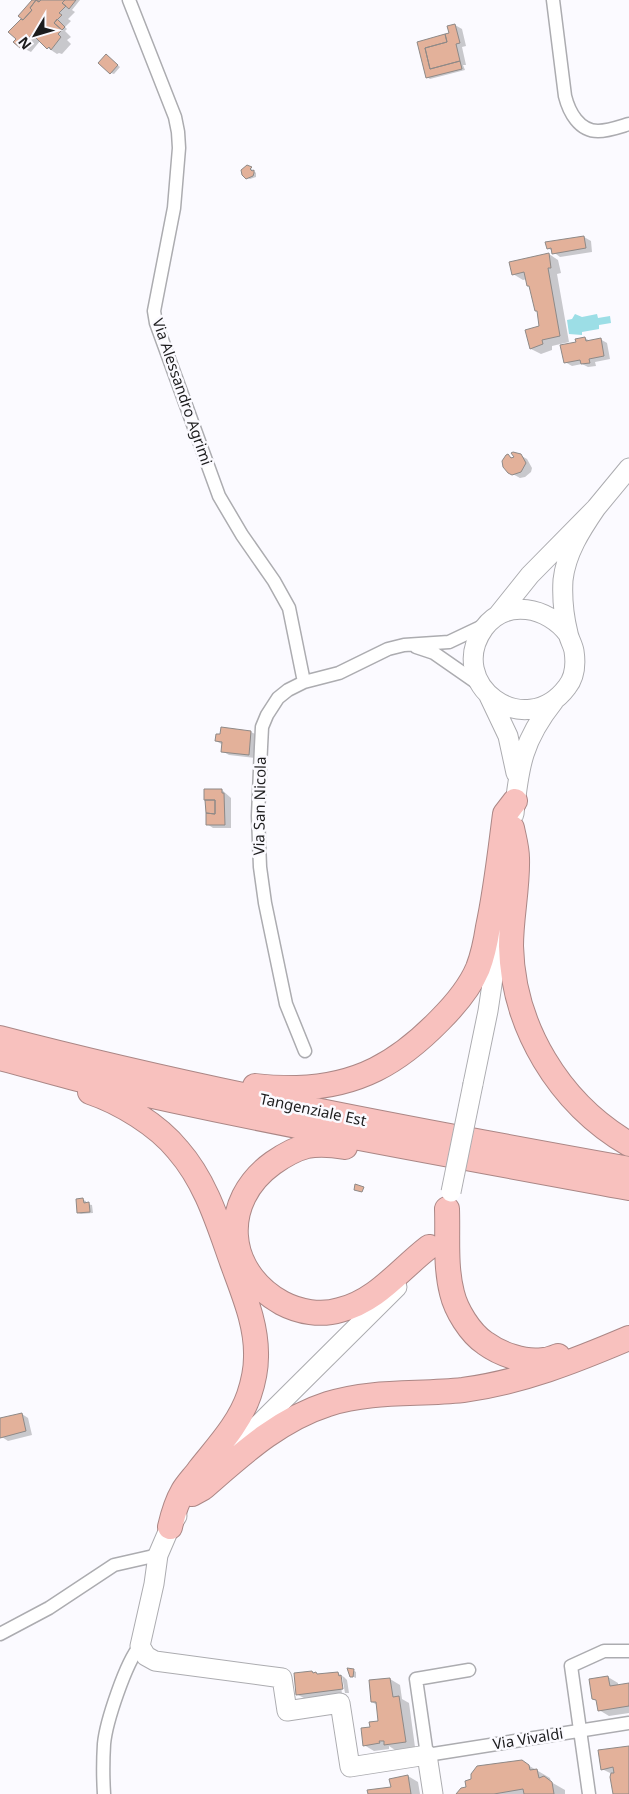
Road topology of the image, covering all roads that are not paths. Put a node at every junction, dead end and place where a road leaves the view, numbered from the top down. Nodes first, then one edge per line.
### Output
1 (129, 0) edge
2 (553, 0) edge
3 (629, 124) edge
4 (629, 468) edge
5 (596, 508) junction
6 (493, 619) junction
7 (568, 634) junction
8 (404, 645) junction
9 (304, 682) junction
10 (484, 690) junction
11 (554, 701) junction
12 (516, 790) junction
13 (512, 828) junction
14 (0, 1038) edge
15 (305, 1051) dead end
16 (0, 1058) edge
17 (0, 1064) edge
18 (102, 1065) junction
19 (629, 1144) edge
20 (428, 1152) junction
21 (501, 1164) junction
22 (629, 1169) edge
23 (629, 1188) edge
24 (449, 1200) junction
25 (629, 1202) edge
26 (429, 1247) junction
27 (629, 1328) edge
28 (629, 1338) edge
29 (192, 1494) junction
30 (170, 1526) junction
31 (158, 1555) junction
32 (0, 1634) edge
33 (140, 1646) junction
34 (629, 1651) edge
35 (469, 1670) dead end
36 (629, 1723) edge
37 (579, 1731) junction
38 (427, 1755) junction
39 (104, 1794) edge
40 (433, 1794) edge
41 (589, 1794) edge

1 - 9 street, Via Alessandro Agrimi
2 - 3 street
4 - 5 street, Via San Nicola
5 - 6 street, Via San Nicola
5 - 7 street, Via San Nicola
6 - 7 street, Via San Nicola
6 - 8 street, Via San Nicola
6 - 10 street, Via San Nicola
7 - 11 street, Via San Nicola
8 - 9 street, Via San Nicola
8 - 10 street, Via San Nicola
9 - 15 street, Via San Nicola
10 - 11 street, Via San Nicola
10 - 12 street
11 - 12 street
12 - 13 street
12 - 18 highway
13 - 19 highway
13 - 24 street, bridge
14 - 18 highway, Tangenziale Est
16 - 20 highway, Tangenziale Est
17 - 30 highway
18 - 22 highway, Tangenziale Est
20 - 21 highway, Tangenziale Est
20 - 26 highway
21 - 23 highway, Tangenziale Est
21 - 25 highway
24 - 26 street
24 - 27 highway
26 - 29 street
28 - 29 highway
29 - 30 street
30 - 31 street
31 - 32 street
31 - 33 street
33 - 38 street
33 - 39 street
34 - 37 street
35 - 38 street
36 - 37 street, Via Vivaldi
37 - 38 street, Via Vivaldi
37 - 41 street
38 - 40 street

